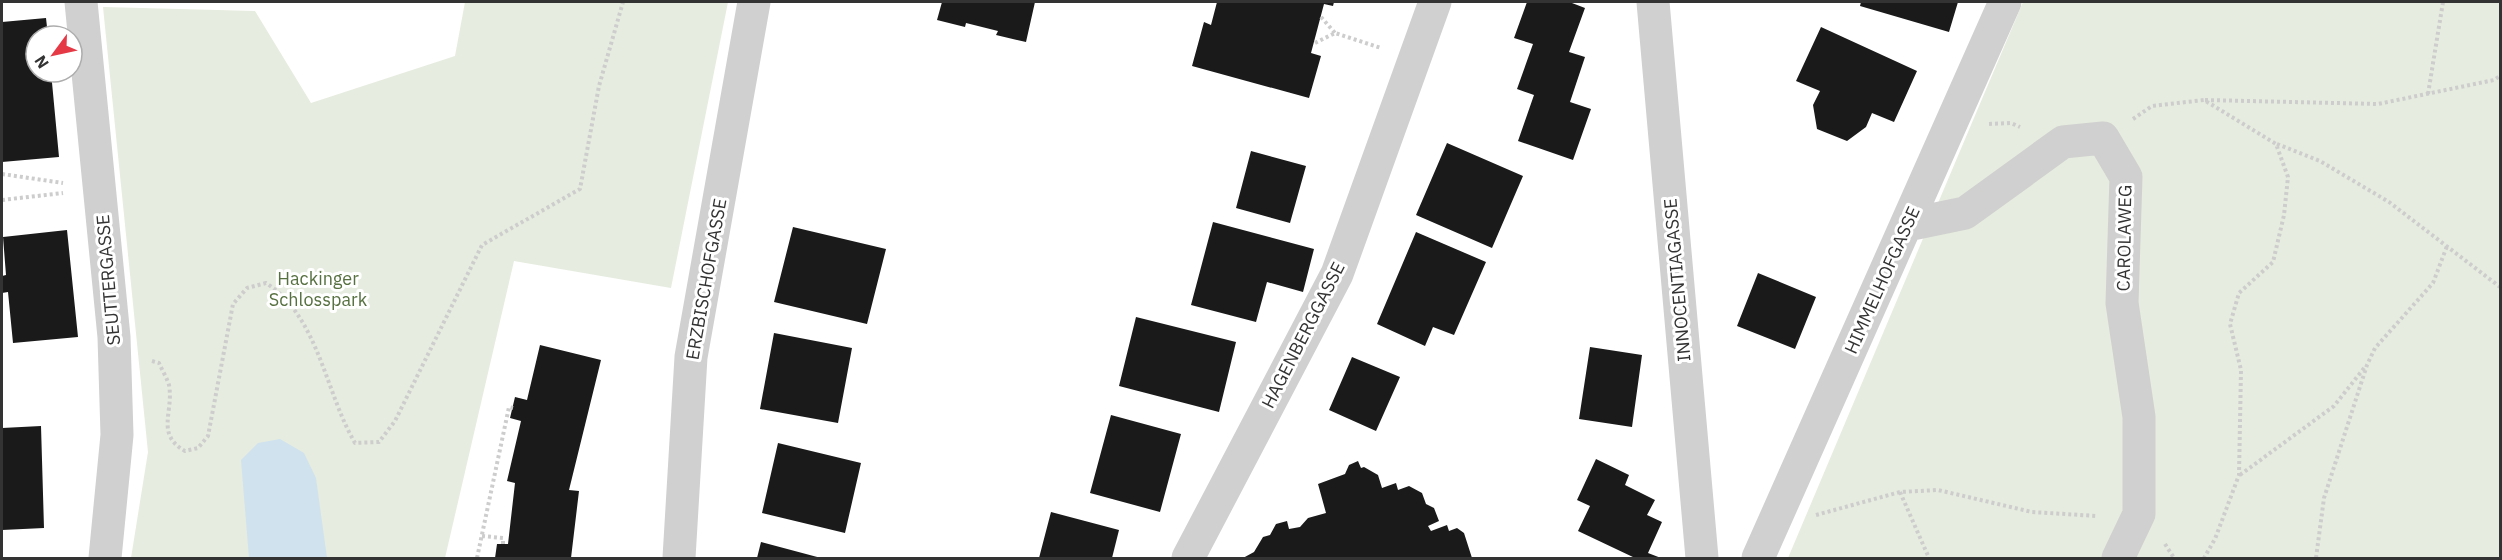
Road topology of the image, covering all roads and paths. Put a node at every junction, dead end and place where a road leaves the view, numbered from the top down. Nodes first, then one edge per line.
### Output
1 (81, 2) edge
2 (623, 2) edge
3 (754, 2) edge
4 (1435, 2) edge
5 (1653, 2) edge
6 (2005, 2) edge
7 (2444, 2) edge
8 (1321, 18) dead end
9 (1335, 33) junction
10 (1315, 43) dead end
11 (1415, 58) junction
12 (2500, 76) edge
13 (2428, 94) junction
14 (2204, 100) junction
15 (1952, 124) junction
16 (2103, 138) junction
17 (2063, 142) junction
18 (2276, 144) junction
19 (2, 174) edge
20 (89, 189) junction
21 (2, 200) edge
22 (1906, 225) junction
23 (2446, 246) junction
24 (2500, 287) edge
25 (114, 337) junction
26 (2367, 365) junction
27 (513, 408) dead end
28 (2239, 475) junction
29 (1900, 492) junction
30 (2139, 514) junction
31 (1772, 527) junction
32 (482, 536) junction
33 (503, 544) dead end
34 (105, 558) edge
35 (477, 558) edge
36 (679, 558) edge
37 (1188, 558) edge
38 (1702, 558) edge
39 (1758, 558) edge
40 (1929, 558) edge
41 (2118, 558) edge
42 (2174, 558) edge
43 (2204, 558) edge
44 (2316, 558) edge

1 - 20 street, SEUTTERGASSE
2 - 25 path
3 - 36 street, ERZBISCHOFGASSE
4 - 11 street, HAGENBERGGASSE
5 - 38 street, INNOCENTIAGASSE
6 - 15 street, HIMMELHOFGASSE
7 - 13 path
8 - 9 path
9 - 10 path
9 - 11 path
11 - 37 street, HAGENBERGGASSE
12 - 13 path
13 - 14 path
14 - 16 path
14 - 18 path
15 - 17 path
15 - 22 street, HIMMELHOFGASSE
16 - 17 street
16 - 30 street, CAROLAWEG
17 - 22 street
18 - 23 path
18 - 28 path
19 - 20 path
20 - 21 path
20 - 25 street, SEUTTERGASSE
22 - 31 street, HIMMELHOFGASSE
23 - 24 path
23 - 26 path
25 - 34 street, SEUTTERGASSE
26 - 28 path
26 - 44 path
27 - 32 path
28 - 43 path
29 - 30 path
29 - 31 path
29 - 40 path
30 - 41 street, CAROLAWEG
30 - 42 path
31 - 39 street, HIMMELHOFGASSE
32 - 33 path
32 - 35 path

